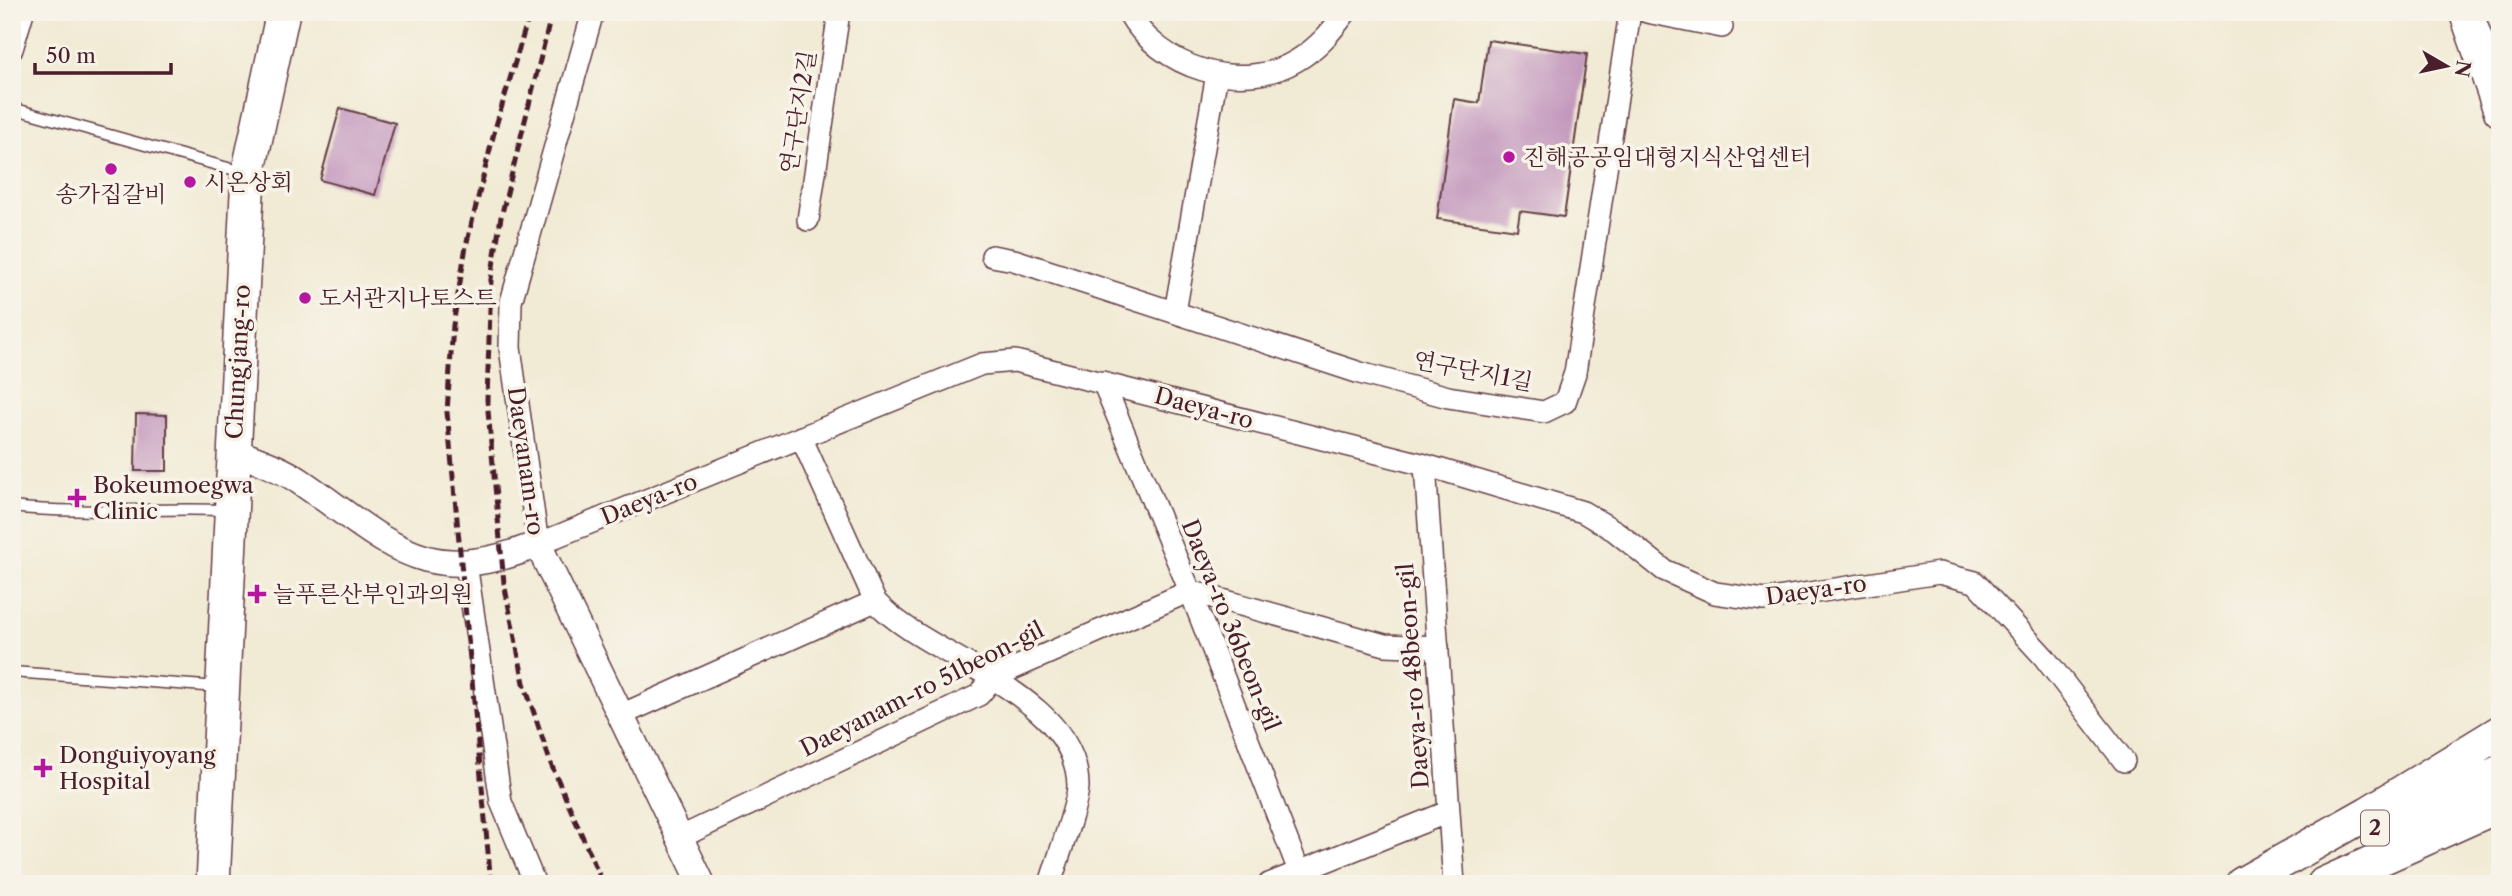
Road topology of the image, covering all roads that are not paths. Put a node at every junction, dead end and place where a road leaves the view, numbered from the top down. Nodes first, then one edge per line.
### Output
1 (23, 12) edge
2 (284, 12) edge
3 (593, 12) edge
4 (839, 12) edge
5 (1128, 12) edge
6 (1346, 12) edge
7 (1630, 12) edge
8 (1647, 12) edge
9 (2466, 12) edge
10 (1722, 27) dead end
11 (12, 49) edge
12 (1217, 74) junction
13 (12, 108) edge
14 (2500, 110) edge
15 (248, 174) junction
16 (808, 220) dead end
17 (992, 256) dead end
18 (1175, 312) junction
19 (1103, 382) junction
20 (802, 437) junction
21 (233, 450) junction
22 (1425, 464) junction
23 (12, 507) edge
24 (230, 510) junction
25 (538, 544) junction
26 (466, 564) junction
27 (1190, 591) junction
28 (875, 601) junction
29 (1438, 647) junction
30 (12, 672) edge
31 (994, 677) junction
32 (222, 688) junction
33 (621, 715) junction
34 (2500, 732) edge
35 (2124, 761) dead end
36 (2500, 772) edge
37 (2500, 804) edge
38 (1448, 812) junction
39 (679, 838) junction
40 (1307, 877) edge
41 (213, 884) edge
42 (535, 884) edge
43 (702, 884) edge
44 (1049, 884) edge
45 (1269, 884) edge
46 (1454, 884) edge
47 (2242, 884) edge
48 (2249, 884) edge
49 (2324, 884) edge

1 - 11 street
2 - 15 main road, Chungjang-ro
3 - 25 street, Daeyanam-ro
4 - 16 street, 연구단지2길
5 - 12 street
6 - 12 street
7 - 18 street, 연구단지1길
8 - 10 street
9 - 14 main road
12 - 18 street
13 - 15 lane
15 - 21 main road, Chungjang-ro
17 - 18 street, 연구단지1길
19 - 20 street, Daeya-ro
19 - 22 street, Daeya-ro
19 - 27 street, Daeya-ro 36beon-gil
20 - 25 street, Daeya-ro
20 - 28 street
21 - 24 main road, Chungjang-ro
21 - 26 street, Daeya-ro
22 - 29 street, Daeya-ro 48beon-gil
22 - 35 street, Daeya-ro
23 - 24 lane
24 - 32 main road, Chungjang-ro
25 - 26 street, Daeya-ro
25 - 33 street, Daeyanam-ro
26 - 42 street
27 - 29 street
27 - 31 street, Daeyanam-ro 51beon-gil
27 - 40 street, Daeya-ro 36beon-gil
28 - 31 street
28 - 33 street
29 - 38 street, Daeya-ro 48beon-gil
30 - 32 lane
31 - 39 street, Daeyanam-ro 51beon-gil
31 - 44 street
32 - 41 main road, Chungjang-ro
33 - 39 street, Daeyanam-ro
34 - 47 main road
36 - 48 main road, 2
37 - 49 main road, 2
38 - 40 street
38 - 46 street, Daeya-ro 48beon-gil
39 - 43 street, Daeyanam-ro
40 - 45 street

